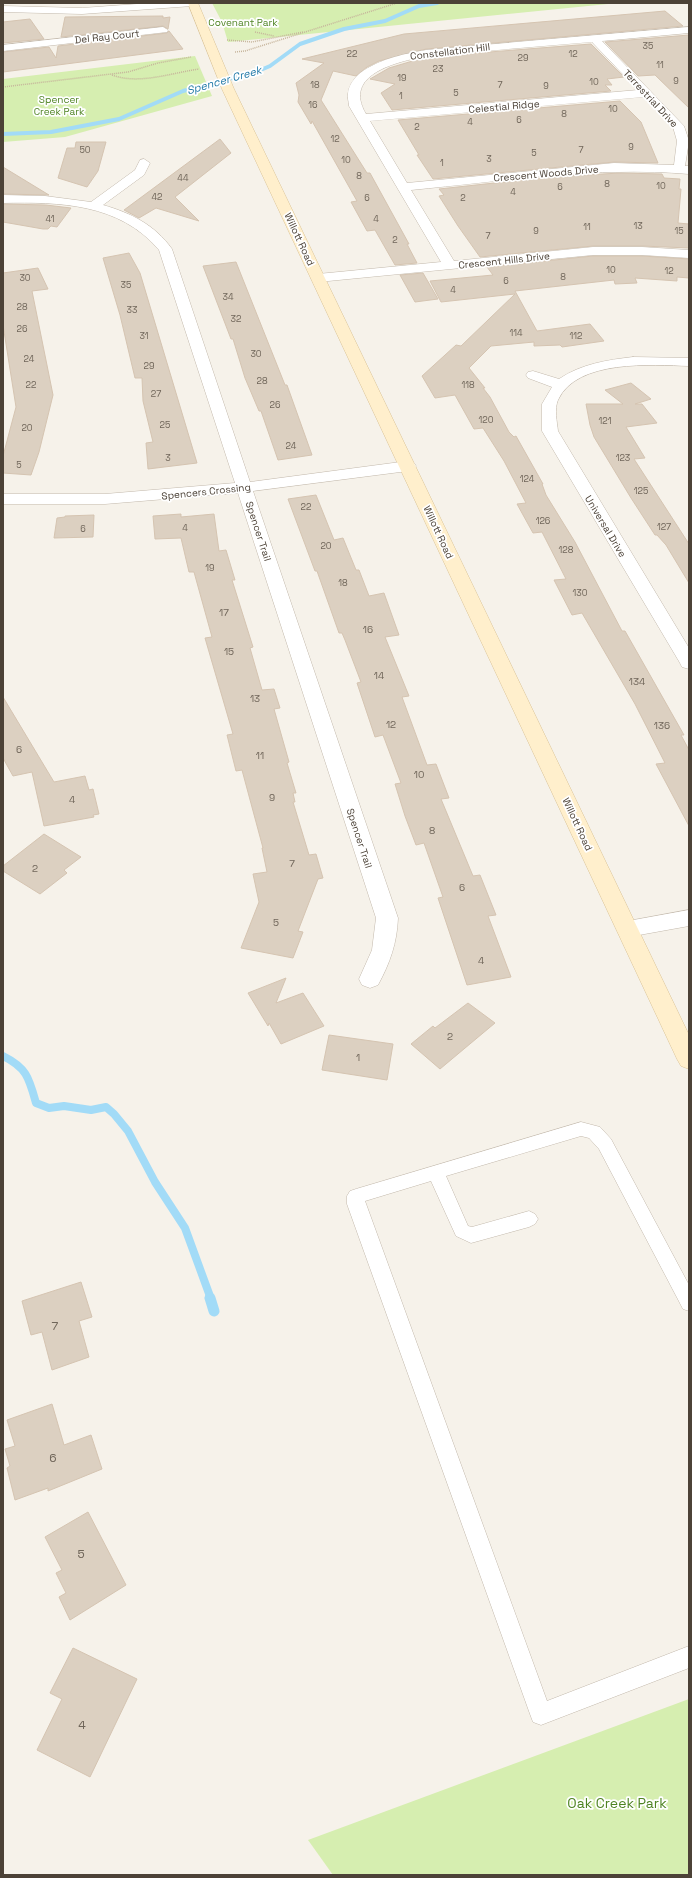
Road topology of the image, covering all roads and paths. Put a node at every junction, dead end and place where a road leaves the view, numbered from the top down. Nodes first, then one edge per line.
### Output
1 (193, 3) edge
2 (397, 3) edge
3 (157, 4) edge
4 (3, 10) edge
5 (164, 30) dead end
6 (689, 30) edge
7 (255, 32) dead end
8 (304, 32) junction
9 (275, 37) junction
10 (50, 38) junction
11 (594, 38) junction
12 (3, 39) edge
13 (225, 40) dead end
14 (3, 48) edge
15 (234, 52) dead end
16 (191, 57) dead end
17 (202, 69) dead end
18 (112, 74) junction
19 (3, 87) edge
20 (647, 93) junction
21 (362, 118) junction
22 (144, 163) dead end
23 (684, 170) edge
24 (402, 187) junction
25 (3, 199) edge
26 (93, 206) junction
27 (689, 254) edge
28 (450, 265) junction
29 (318, 278) junction
30 (689, 362) edge
31 (533, 375) dead end
32 (561, 385) junction
33 (408, 466) junction
34 (244, 487) junction
35 (3, 498) edge
36 (689, 663) edge
37 (689, 918) edge
38 (628, 929) junction
39 (370, 979) dead end
40 (689, 1059) edge
41 (436, 1172) junction
42 (529, 1219) dead end
43 (689, 1303) edge
44 (689, 1657) edge

1 - 3 street
1 - 29 main road, Willott Road
2 - 8 path
3 - 4 street
5 - 10 street, Del Ray Court
6 - 11 street, Constellation Hill
7 - 9 path
8 - 9 path
8 - 15 path
9 - 13 path
10 - 12 street
10 - 14 street, Del Ray Court
11 - 20 street, Terrestrial Drive
11 - 21 street, Constellation Hill
16 - 18 path
17 - 18 path
18 - 19 path
20 - 21 street, Celestial Ridge
20 - 23 street, Terrestrial Drive
21 - 24 street, Constellation Hill
22 - 26 street
23 - 24 street, Crescent Woods Drive
24 - 28 street, Constellation Hill
25 - 26 street, Spencer Trail
26 - 34 street, Spencer Trail
27 - 28 street, Crescent Hills Drive
28 - 29 street, Crescent Hills Drive
29 - 33 main road, Willott Road
30 - 32 street, Universal Drive
31 - 32 street
32 - 36 street, Universal Drive
33 - 34 street, Spencers Crossing
33 - 38 main road, Willott Road
34 - 35 street, Spencers Crossing
34 - 39 street, Spencer Trail
37 - 38 street
38 - 40 main road, Willott Road
41 - 42 lane
41 - 43 lane
41 - 44 lane

